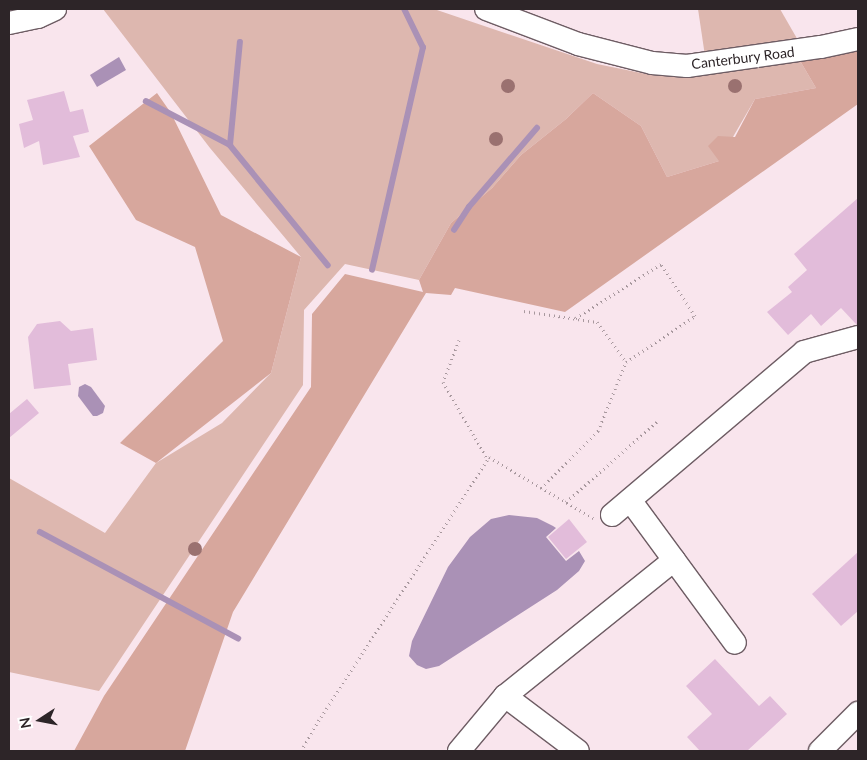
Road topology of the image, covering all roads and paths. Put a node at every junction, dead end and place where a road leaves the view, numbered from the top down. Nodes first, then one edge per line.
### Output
1 (55, 9) edge
2 (486, 9) edge
3 (9, 23) edge
4 (858, 40) edge
5 (524, 311) dead end
6 (576, 318) junction
7 (858, 337) edge
8 (459, 340) dead end
9 (626, 362) junction
10 (659, 420) dead end
11 (488, 460) junction
12 (541, 488) junction
13 (630, 500) junction
14 (566, 502) junction
15 (612, 515) joint
16 (674, 560) junction
17 (735, 643) dead end
18 (505, 696) junction
19 (858, 713) edge
20 (300, 751) edge
21 (459, 751) edge
22 (578, 751) edge
23 (820, 751) edge

1 - 3 street
2 - 4 street, Canterbury Road
5 - 6 path
6 - 9 path
6 - 9 path
7 - 13 street
8 - 11 path
9 - 12 path
10 - 14 path
11 - 12 path
11 - 20 path
12 - 14 path
13 - 15 street
13 - 16 street
14 - 15 path
16 - 17 street
16 - 18 street
18 - 21 street
18 - 22 street
19 - 23 street

